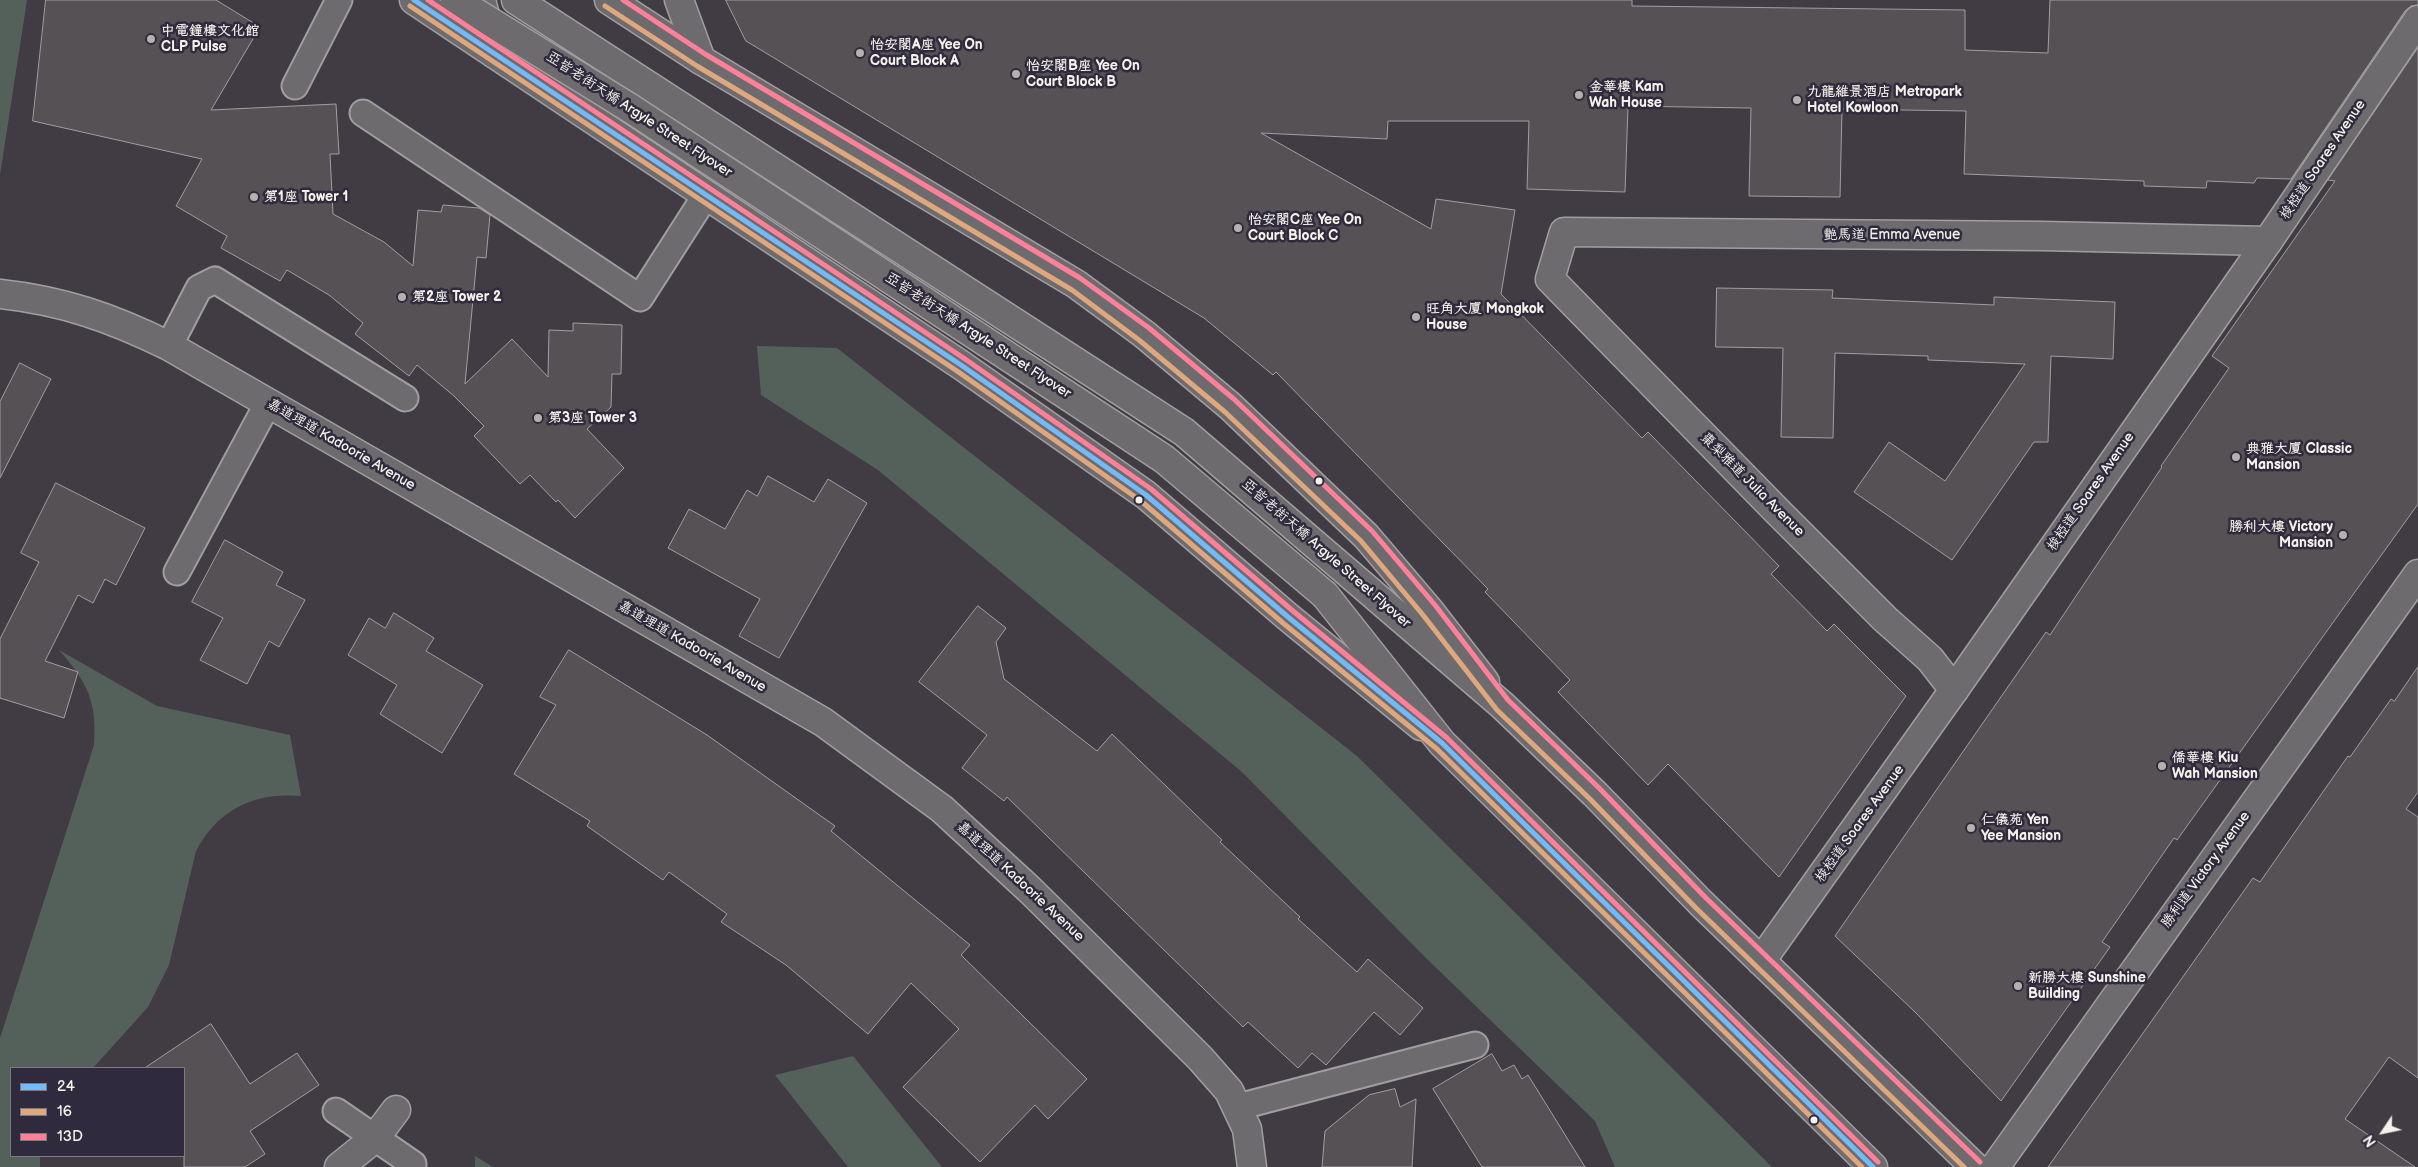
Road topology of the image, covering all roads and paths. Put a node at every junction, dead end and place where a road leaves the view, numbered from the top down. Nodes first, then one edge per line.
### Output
1 (340, 0) edge
2 (414, 0) edge
3 (455, 0) edge
4 (481, 0) edge
5 (516, 0) edge
6 (609, 0) edge
7 (679, 0) edge
8 (2418, 20) edge
9 (495, 54) junction
10 (701, 60) junction
11 (295, 86) dead end
12 (363, 113) dead end
13 (706, 195) junction
14 (2268, 240) junction
15 (1550, 279) joint
16 (0, 294) edge
17 (169, 346) junction
18 (405, 398) dead end
19 (268, 403) junction
20 (176, 572) dead end
21 (2418, 574) edge
22 (1954, 690) junction
23 (1502, 706) junction
24 (1442, 743) junction
25 (1761, 961) junction
26 (1475, 1045) dead end
27 (1238, 1107) junction
28 (396, 1110) dead end
29 (336, 1111) dead end
30 (374, 1138) junction
31 (413, 1164) dead end
32 (339, 1167) edge
33 (1252, 1167) edge
34 (1873, 1167) edge
35 (1975, 1167) edge
36 (1995, 1167) edge

1 - 11 lane
2 - 9 main road
3 - 24 main road, 亞皆老街天橋 Argyle Street Flyover, bridge
4 - 9 main road
5 - 23 main road, 亞皆老街天橋 Argyle Street Flyover
6 - 10 main road
7 - 10 main road
8 - 14 main road, 梭椏道 Soares Avenue
9 - 13 main road
10 - 23 main road
12 - 13 lane
13 - 24 main road
14 - 15 main road, 艷馬道 Emma Avenue
14 - 22 main road, 梭椏道 Soares Avenue
15 - 22 main road, 棗梨雅道 Julia Avenue
16 - 17 main road, 嘉道理道 Kadoorie Avenue
17 - 18 lane
17 - 19 main road, 嘉道理道 Kadoorie Avenue
19 - 20 lane
19 - 27 main road, 嘉道理道 Kadoorie Avenue
21 - 36 main road, 勝利道 Victory Avenue
22 - 25 main road, 梭椏道 Soares Avenue
23 - 25 main road
24 - 34 main road
25 - 35 main road
26 - 27 lane
27 - 33 main road, 嘉道理道 Kadoorie Avenue
28 - 30 main road
29 - 30 lane
30 - 31 lane
30 - 32 main road

